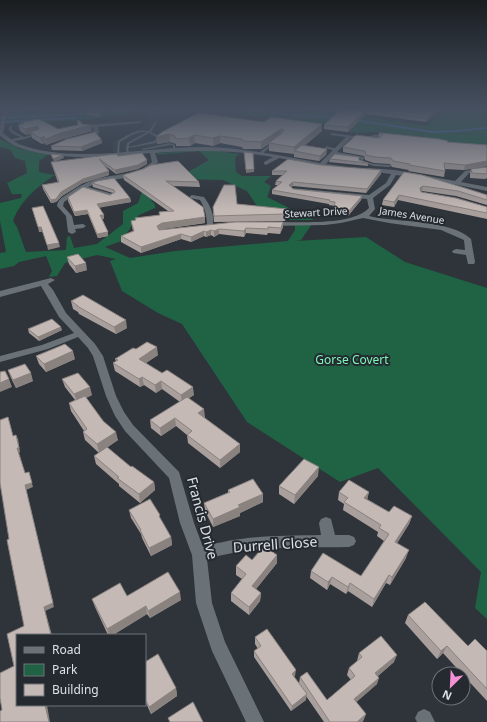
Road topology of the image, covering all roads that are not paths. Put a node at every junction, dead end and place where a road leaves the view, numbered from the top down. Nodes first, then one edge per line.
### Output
1 (12, 143) edge
2 (120, 143) edge
3 (130, 143) edge
4 (152, 143) edge
5 (275, 143) edge
6 (343, 143) edge
7 (53, 146) edge
8 (326, 147) edge
9 (143, 149) dead end
10 (127, 150) junction
11 (174, 150) junction
12 (40, 151) junction
13 (152, 151) junction
14 (333, 152) junction
15 (118, 153) junction
16 (261, 153) junction
17 (80, 155) junction
18 (362, 158) joint
19 (279, 159) junction
20 (84, 160) edge
21 (269, 162) dead end
22 (321, 165) junction
23 (345, 168) edge
24 (363, 169) edge
25 (392, 169) junction
26 (486, 170) edge
27 (457, 182) junction
28 (83, 187) junction
29 (293, 189) edge
30 (487, 189) edge
31 (111, 195) edge
32 (192, 196) dead end
33 (370, 197) junction
34 (364, 216) junction
35 (264, 224) edge
36 (83, 226) dead end
37 (202, 226) edge
38 (456, 251) dead end
39 (470, 253) junction
40 (472, 262) dead end
41 (0, 294) edge
42 (79, 334) junction
43 (1, 363) edge
44 (326, 524) dead end
45 (328, 540) junction
46 (349, 541) dead end
47 (199, 555) junction
48 (256, 722) edge

1 - 12 street
2 - 15 lane
3 - 10 lane
4 - 10 lane
5 - 16 lane
6 - 14 street
7 - 12 street
8 - 14 lane
9 - 11 lane
10 - 13 street
10 - 15 street
11 - 13 street
11 - 16 street
12 - 17 street
13 - 28 street
14 - 18 street
14 - 22 street
15 - 17 street
16 - 19 street
17 - 20 street
18 - 25 lane
19 - 21 street
19 - 22 street
22 - 23 street
24 - 25 street
25 - 27 street
25 - 33 street
26 - 27 street
27 - 30 street
28 - 31 street
28 - 36 street
29 - 33 street
32 - 37 street
33 - 34 street, Stewart Drive
34 - 35 street, Stewart Drive
34 - 39 street, James Avenue
38 - 39 street
39 - 40 street, James Avenue
41 - 42 street, Francis Drive
42 - 43 street
42 - 47 street, Francis Drive
44 - 45 street, Durrell Close
45 - 46 street, Durrell Close
45 - 47 street, Durrell Close
47 - 48 street, Francis Drive

